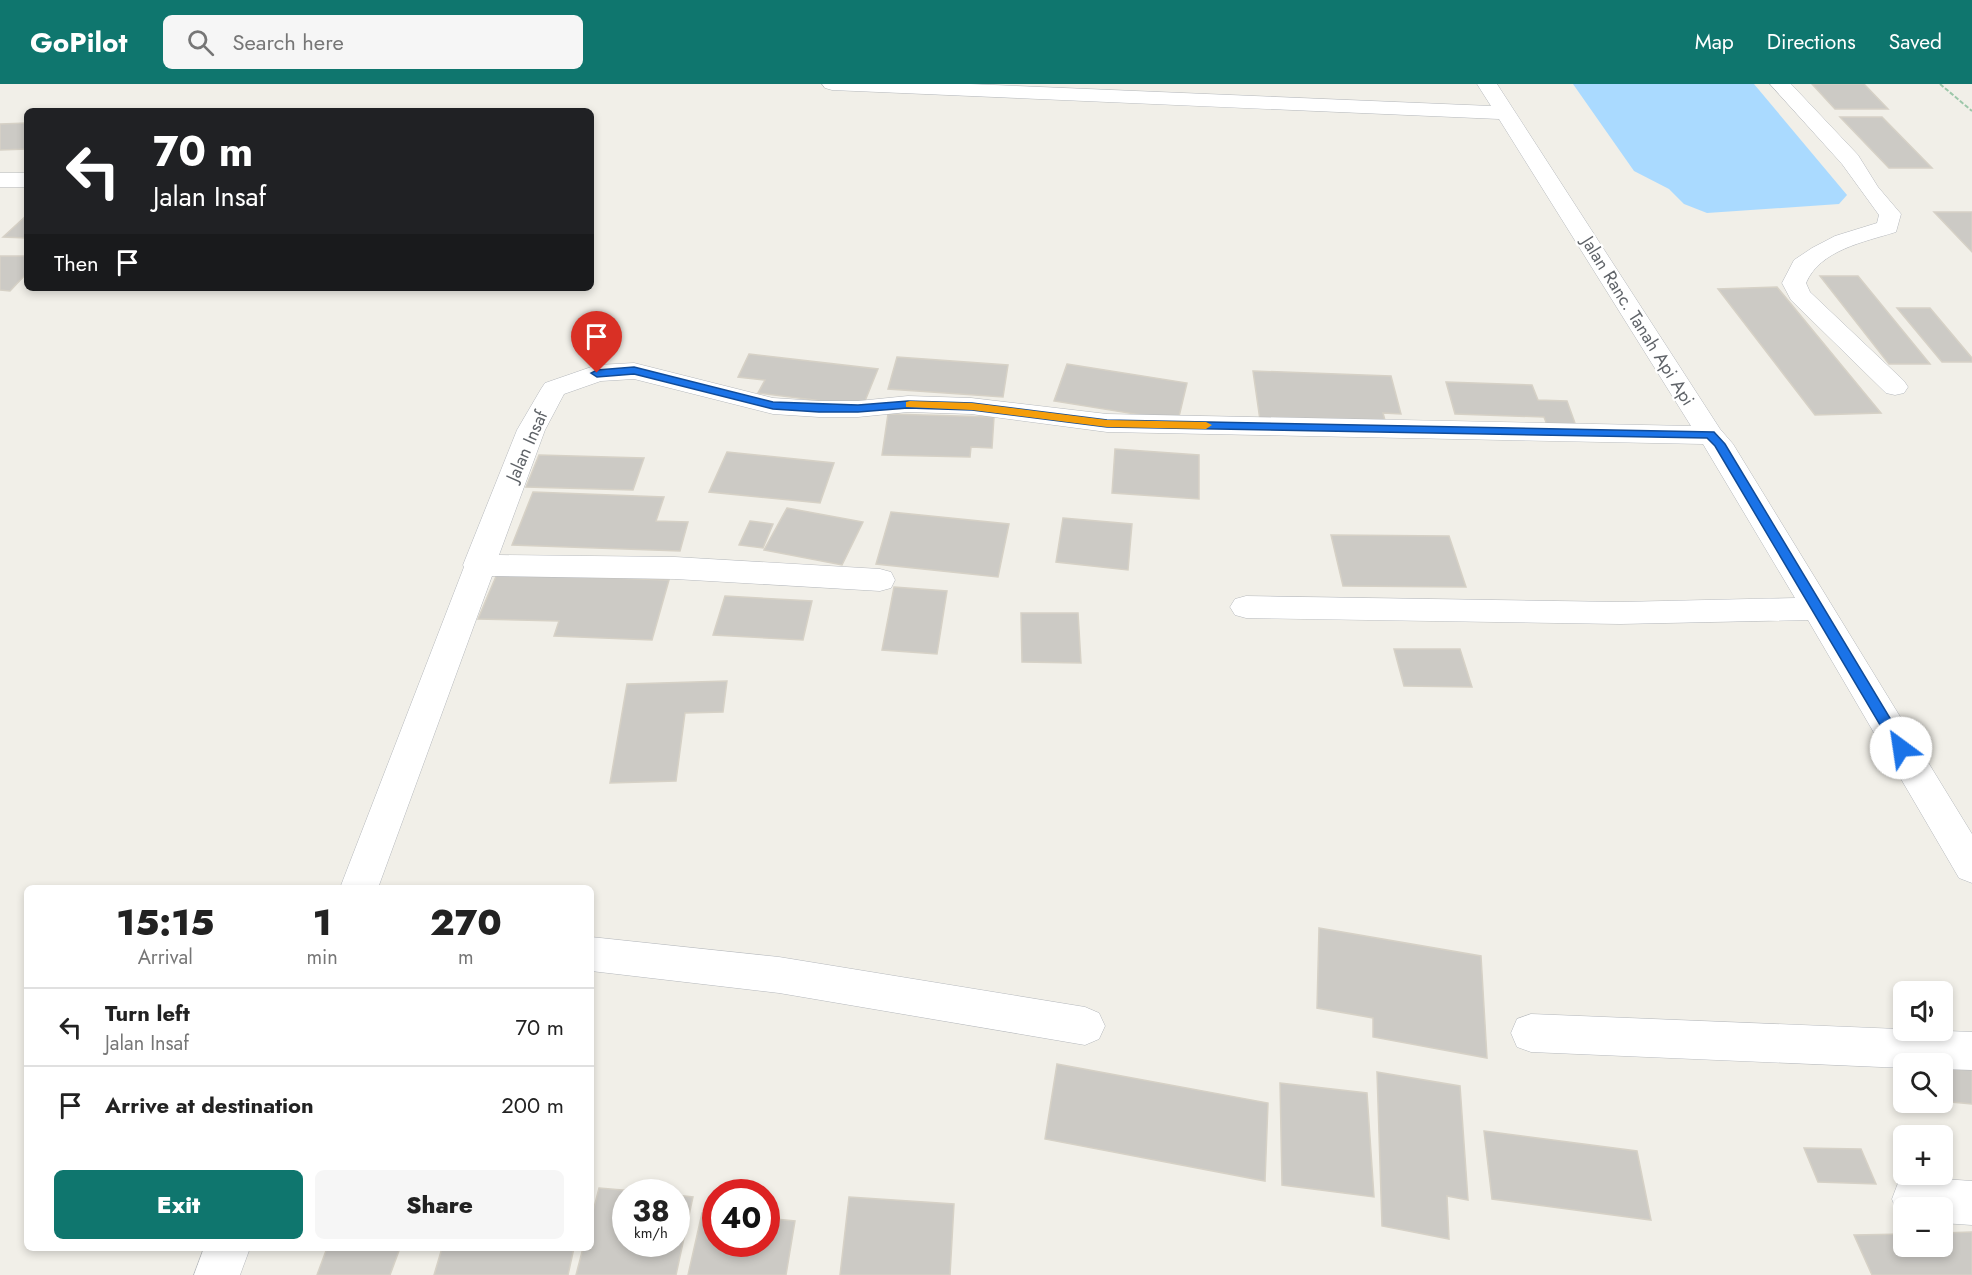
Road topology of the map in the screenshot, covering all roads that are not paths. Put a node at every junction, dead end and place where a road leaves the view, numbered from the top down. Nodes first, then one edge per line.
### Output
1 (832, 84) edge
2 (1487, 84) edge
3 (1780, 84) edge
4 (877, 85) edge
5 (1098, 90) edge
6 (1506, 113) junction
7 (0, 180) edge
8 (24, 180) edge
9 (1895, 387) dead end
10 (1710, 435) junction
11 (478, 565) junction
12 (880, 580) dead end
13 (1246, 607) dead end
14 (1818, 609) junction
15 (1972, 867) edge
16 (361, 885) edge
17 (594, 954) edge
18 (1085, 1026) dead end
19 (1531, 1033) dead end
20 (1972, 1051) edge
21 (1953, 1202) edge
22 (1972, 1203) edge
23 (226, 1251) edge
24 (217, 1275) edge

1 - 4 street
2 - 6 street, Jalan Ranc. Tanah Api Api
3 - 9 street
4 - 5 street
5 - 6 street
6 - 10 street, Jalan Ranc. Tanah Api Api
7 - 8 street
10 - 11 street, Jalan Insaf
10 - 14 street, Jalan Ranc. Tanah Api Api
11 - 12 street
11 - 16 street, Jalan Insaf
13 - 14 street
14 - 15 street, Jalan Ranc. Tanah Api Api
17 - 18 street
19 - 20 street
21 - 22 street
23 - 24 street

